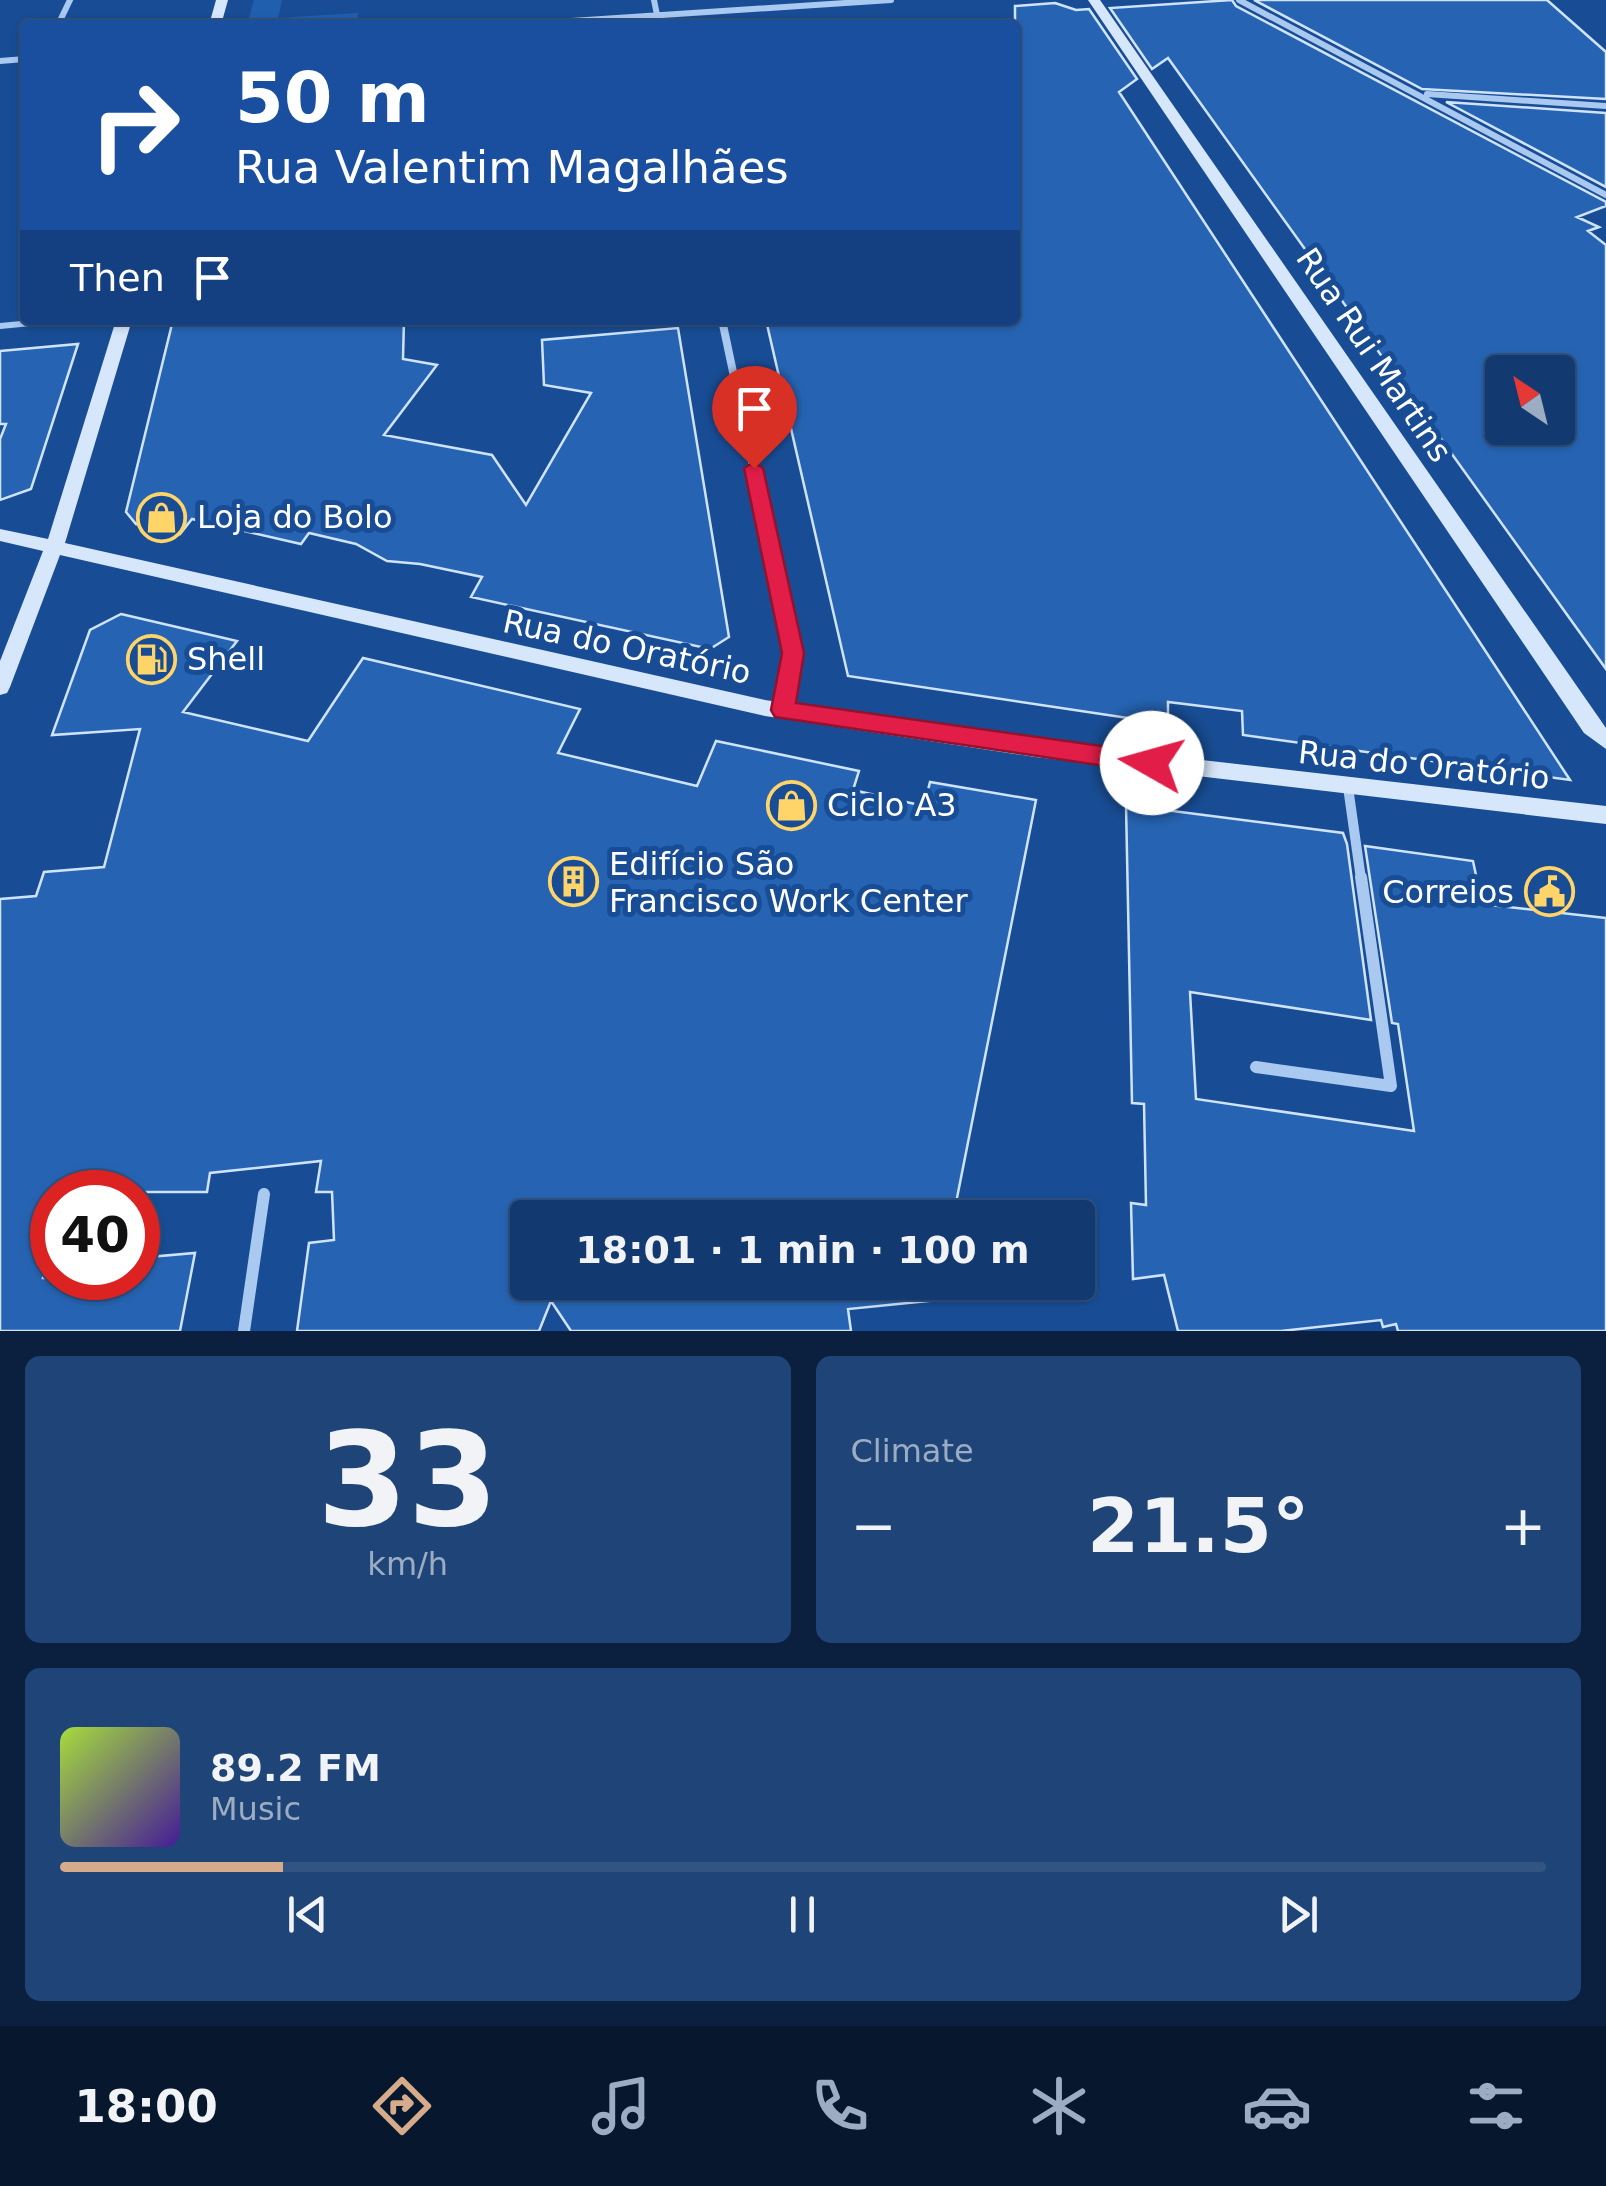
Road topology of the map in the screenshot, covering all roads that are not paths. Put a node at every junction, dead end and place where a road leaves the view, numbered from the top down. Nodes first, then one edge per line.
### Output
1 (654, 0) edge
2 (891, 0) edge
3 (1094, 0) edge
4 (1239, 0) edge
5 (656, 15) junction
6 (583, 20) edge
7 (658, 20) edge
8 (1421, 94) junction
9 (1606, 106) edge
10 (1606, 195) edge
11 (122, 325) edge
12 (723, 325) edge
13 (0, 536) edge
14 (54, 548) junction
15 (0, 688) edge
16 (783, 710) junction
17 (1606, 742) edge
18 (1348, 787) junction
19 (1606, 815) edge
20 (1256, 1067) dead end
21 (264, 1194) dead end
22 (244, 1331) edge

1 - 5 street
2 - 5 street
3 - 17 main road, Rua Rui Martins
4 - 8 street
5 - 6 street
5 - 7 street
8 - 9 street
8 - 10 street
11 - 14 main road
12 - 16 street
13 - 14 main road, Rua do Oratório
14 - 15 main road
14 - 16 main road, Rua do Oratório
16 - 18 main road, Rua do Oratório
18 - 19 main road, Rua do Oratório
18 - 20 street
21 - 22 street

